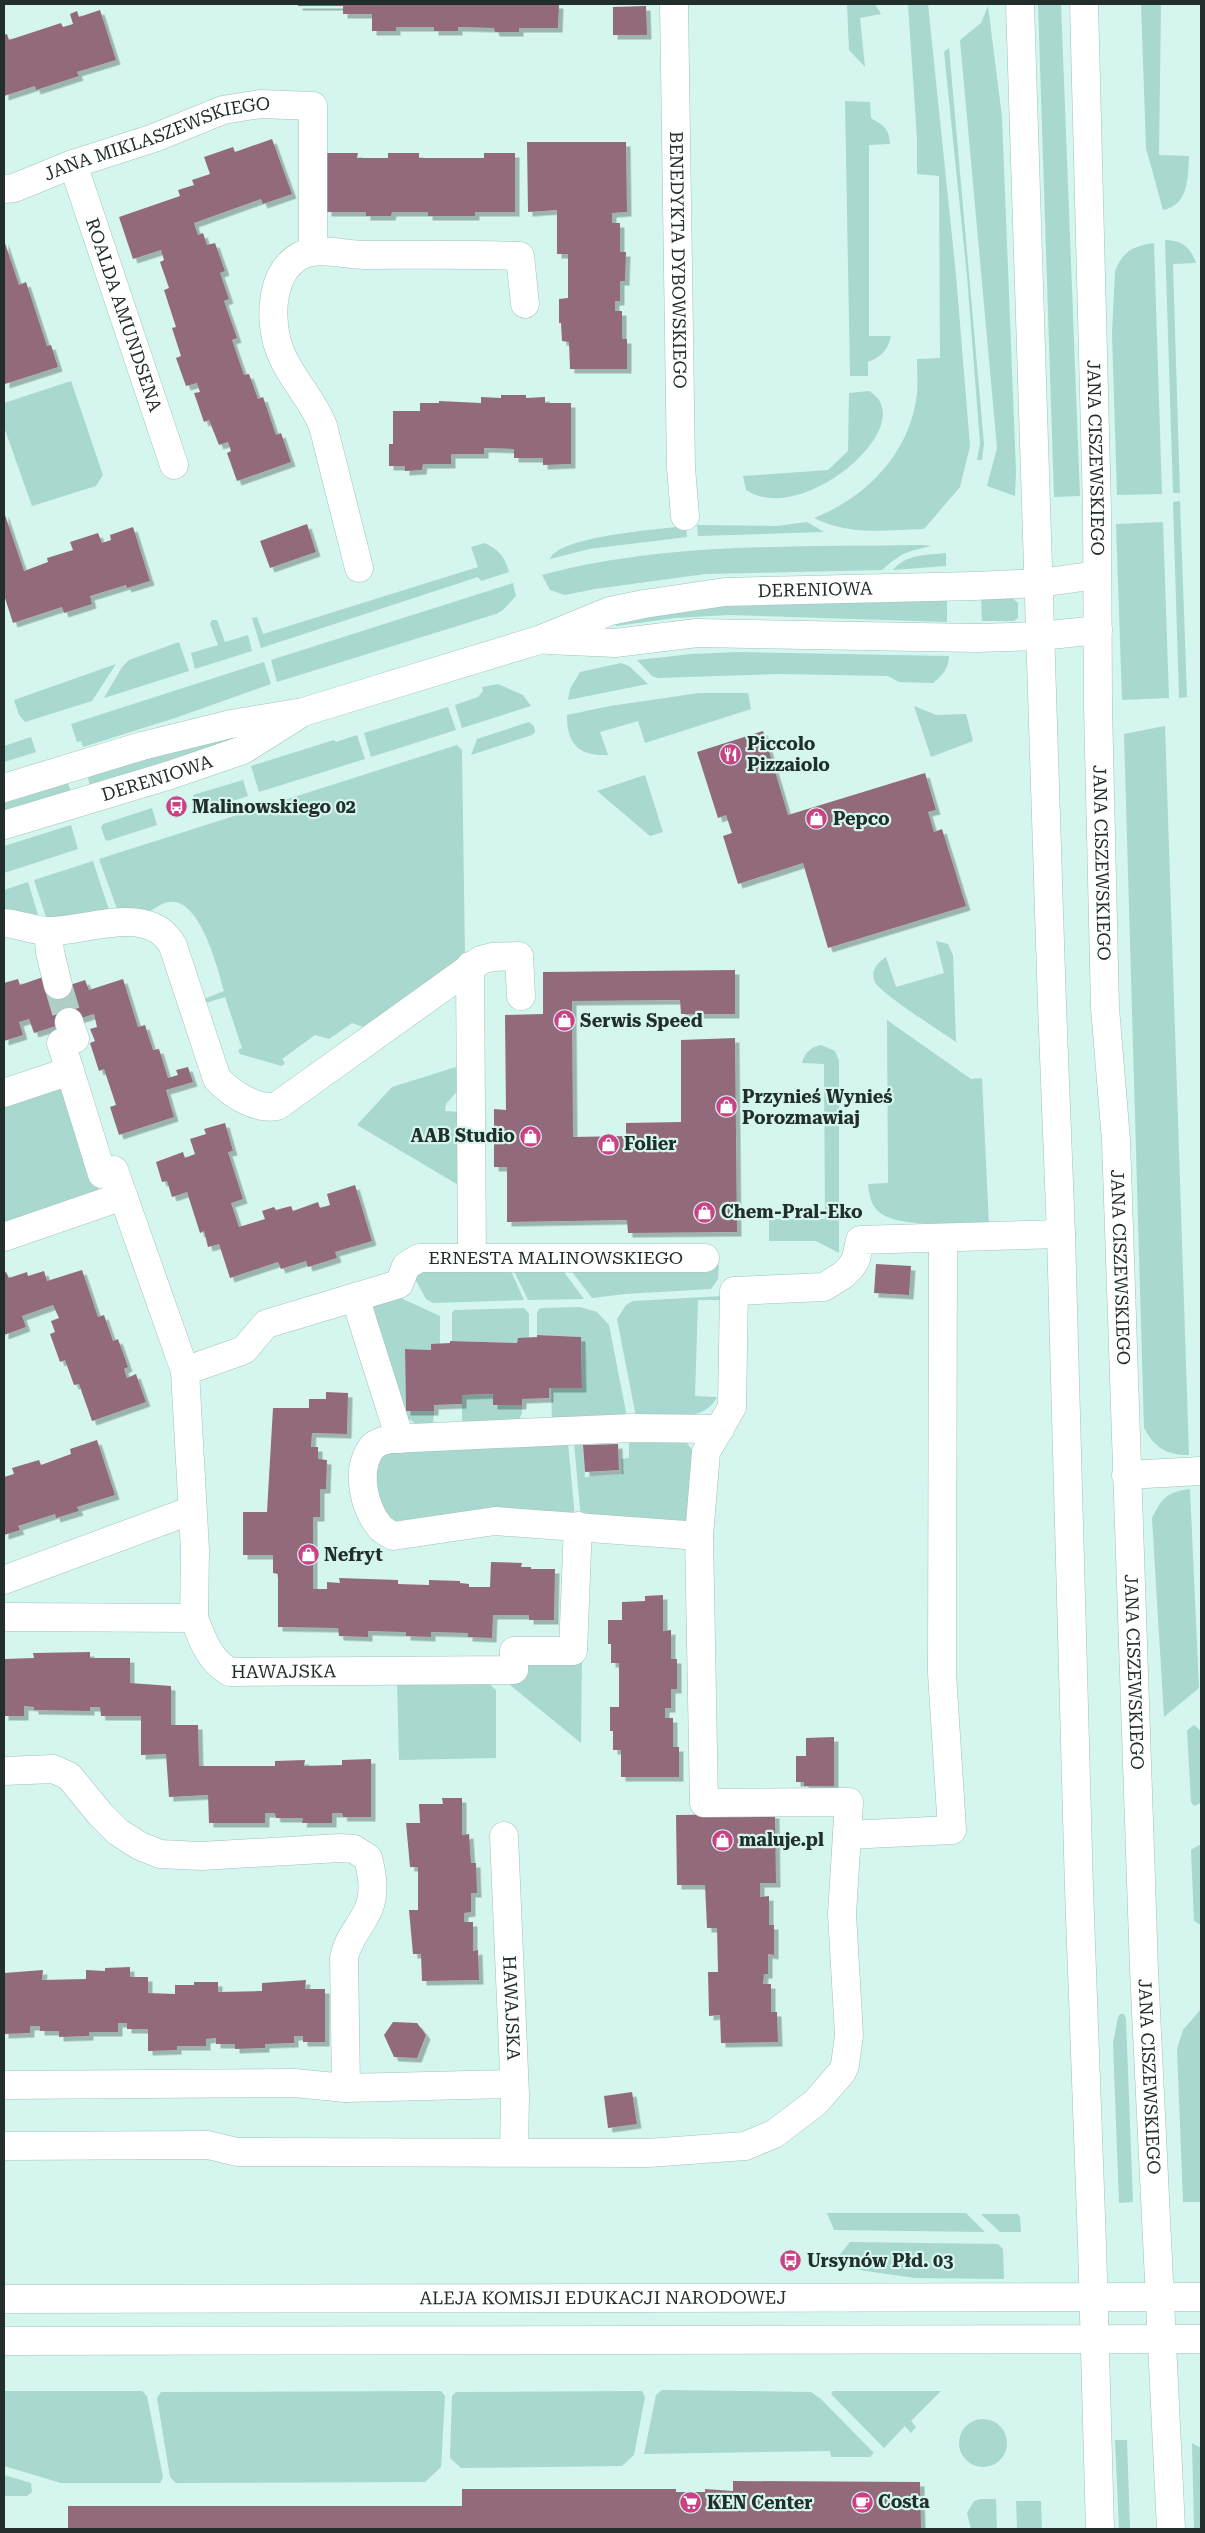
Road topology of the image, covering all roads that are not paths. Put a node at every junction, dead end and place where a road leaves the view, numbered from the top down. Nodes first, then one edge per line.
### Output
1 (674, 4) edge
2 (1020, 4) edge
3 (1084, 4) edge
4 (73, 164) junction
5 (4, 189) edge
6 (313, 251) junction
7 (524, 304) dead end
8 (174, 465) dead end
9 (685, 516) dead end
10 (359, 568) dead end
11 (1097, 575) junction
12 (1040, 583) junction
13 (1098, 630) junction
14 (1041, 636) junction
15 (539, 640) junction
16 (303, 712) junction
17 (4, 788) edge
18 (4, 825) edge
19 (4, 923) edge
20 (48, 931) junction
21 (470, 966) junction
22 (58, 984) tunnel mouth
23 (521, 996) dead end
24 (69, 1022) tunnel mouth
25 (70, 1071) junction
26 (4, 1093) edge
27 (123, 1196) junction
28 (1061, 1234) junction
29 (4, 1237) edge
30 (943, 1238) junction
31 (472, 1258) junction
32 (705, 1258) dead end
33 (354, 1298) junction
34 (198, 1366) junction
35 (720, 1428) junction
36 (400, 1438) junction
37 (1201, 1471) edge
38 (1126, 1474) junction
39 (192, 1510) junction
40 (578, 1526) junction
41 (699, 1536) junction
42 (4, 1580) edge
43 (4, 1617) edge
44 (194, 1618) junction
45 (4, 1771) edge
46 (847, 1835) junction
47 (504, 1836) dead end
48 (514, 2084) junction
49 (4, 2085) edge
50 (346, 2088) junction
51 (4, 2146) edge
52 (514, 2152) junction
53 (1201, 2297) edge
54 (1094, 2298) junction
55 (1160, 2298) junction
56 (4, 2300) edge
57 (1162, 2339) junction
58 (1201, 2339) edge
59 (1094, 2340) junction
60 (4, 2341) edge
61 (1100, 2529) edge
62 (1171, 2529) edge

1 - 9 street, BENEDYKTA DYBOWSKIEGO
2 - 12 street
3 - 11 street, JANA CISZEWSKIEGO
4 - 5 street, JANA MIKLASZEWSKIEGO
4 - 6 street, JANA MIKLASZEWSKIEGO
4 - 8 street, ROALDA AMUNDSENA
6 - 7 street
6 - 10 street
11 - 12 street, DERENIOWA
11 - 13 street, JANA CISZEWSKIEGO
12 - 14 street
12 - 15 street, DERENIOWA
13 - 14 street, DERENIOWA
13 - 38 street, JANA CISZEWSKIEGO
14 - 15 street, DERENIOWA
14 - 28 street
15 - 16 street, DERENIOWA
16 - 17 street, DERENIOWA
16 - 18 street, DERENIOWA
19 - 20 street
20 - 21 street
20 - 22 street
21 - 23 street
21 - 31 street
24 - 25 street
25 - 26 street
25 - 27 street
27 - 29 street
27 - 34 street
28 - 30 street
28 - 54 street
30 - 35 street
30 - 46 street
31 - 32 street, ERNESTA MALINOWSKIEGO
31 - 33 street, ERNESTA MALINOWSKIEGO
33 - 34 street, ERNESTA MALINOWSKIEGO
33 - 36 street
34 - 39 street
35 - 36 street
35 - 41 street
36 - 40 street
37 - 38 street
38 - 55 street, JANA CISZEWSKIEGO
39 - 42 street
39 - 44 street
40 - 41 street
40 - 44 street, HAWAJSKA
41 - 46 street
43 - 44 street
45 - 50 street
46 - 52 street
47 - 48 street, HAWAJSKA
48 - 50 street
48 - 52 street, HAWAJSKA
49 - 50 street
51 - 52 street
53 - 55 street, ALEJA KOMISJI EDUKACJI NARODOWEJ
54 - 55 street, ALEJA KOMISJI EDUKACJI NARODOWEJ
54 - 56 street, ALEJA KOMISJI EDUKACJI NARODOWEJ
54 - 59 street
55 - 57 street, JANA CISZEWSKIEGO
57 - 58 street
57 - 59 street
57 - 62 street, JANA CISZEWSKIEGO
59 - 60 street
59 - 61 street

